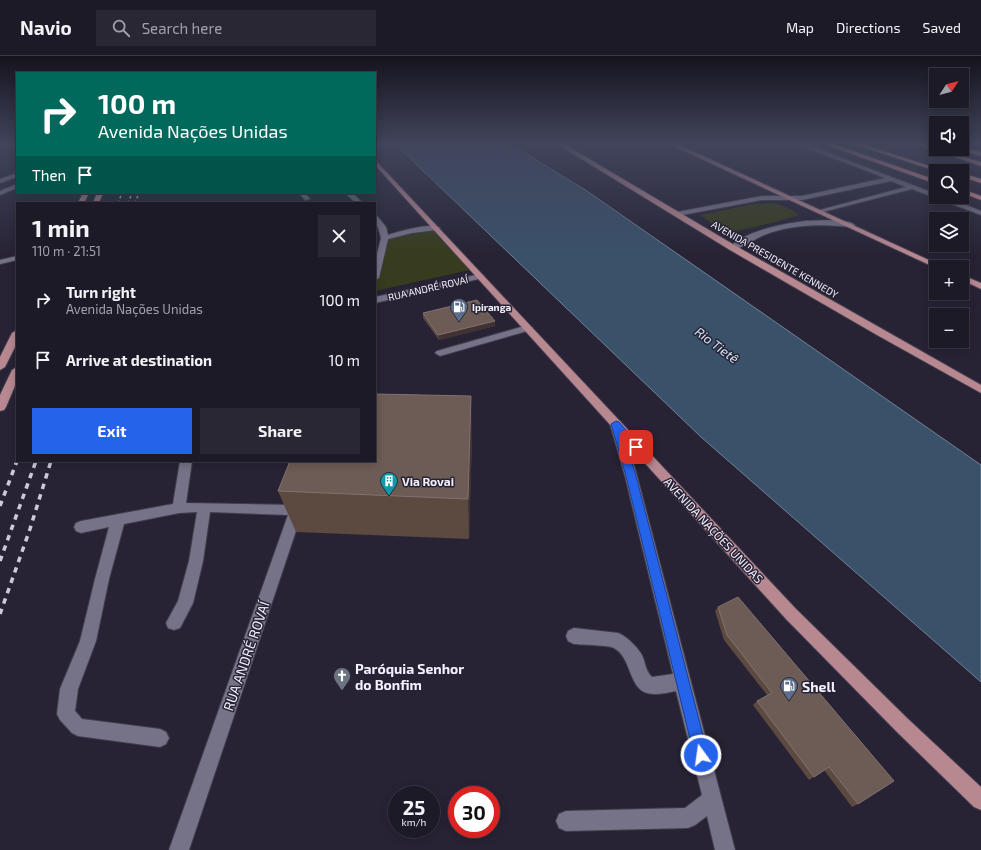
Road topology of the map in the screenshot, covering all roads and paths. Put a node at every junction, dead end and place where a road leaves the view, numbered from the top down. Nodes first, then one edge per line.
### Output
1 (393, 181) edge
2 (622, 181) edge
3 (751, 181) edge
4 (881, 181) edge
5 (897, 181) edge
6 (16, 186) edge
7 (913, 187) junction
8 (0, 193) edge
9 (929, 193) edge
10 (303, 194) edge
11 (349, 194) edge
12 (969, 194) edge
13 (981, 198) edge
14 (307, 199) dead end
15 (790, 199) junction
16 (359, 202) edge
17 (958, 204) edge
18 (819, 211) junction
19 (981, 213) edge
20 (677, 214) junction
21 (376, 219) edge
22 (851, 225) junction
23 (436, 228) junction
24 (385, 238) junction
25 (733, 248) junction
26 (16, 258) edge
27 (0, 262) edge
28 (929, 262) edge
29 (376, 274) edge
30 (480, 276) junction
31 (969, 280) edge
32 (981, 286) edge
33 (376, 300) edge
34 (528, 328) junction
35 (16, 335) edge
36 (440, 353) dead end
37 (0, 366) edge
38 (16, 372) edge
39 (981, 390) edge
40 (0, 407) edge
41 (616, 424) junction
42 (186, 462) edge
43 (303, 489) edge
44 (204, 507) junction
45 (179, 508) junction
46 (295, 510) junction
47 (118, 520) junction
48 (81, 527) dead end
49 (174, 623) dead end
50 (574, 636) dead end
51 (682, 681) junction
52 (160, 738) dead end
53 (712, 799) junction
54 (981, 800) edge
55 (566, 821) dead end
56 (179, 850) edge
57 (725, 850) edge

1 - 23 main road, AVENIDA NAÇÕES UNIDAS
2 - 20 main road, AVENIDA PRESIDENTE KENNEDY
3 - 15 main road
4 - 15 street
5 - 7 street
6 - 8 street
7 - 9 street
7 - 18 street
10 - 14 street
11 - 16 street
12 - 13 highway
15 - 18 main road
15 - 20 street
17 - 19 street
18 - 22 main road
20 - 25 main road, AVENIDA PRESIDENTE KENNEDY
21 - 24 street
22 - 25 street
22 - 28 main road
23 - 24 street
23 - 30 main road, AVENIDA NAÇÕES UNIDAS
24 - 29 street
25 - 39 main road, AVENIDA PRESIDENTE KENNEDY
26 - 27 street
30 - 33 street, RUA ANDRÉ ROVAÍ
30 - 34 main road, AVENIDA NAÇÕES UNIDAS
31 - 32 main road
34 - 36 street
34 - 41 main road, AVENIDA NAÇÕES UNIDAS
35 - 37 main road
38 - 40 main road
41 - 51 street
41 - 54 main road, AVENIDA NAÇÕES UNIDAS
42 - 45 street
43 - 46 street, RUA ANDRÉ ROVAÍ
44 - 45 street
44 - 46 street
44 - 49 street
45 - 47 street
46 - 56 street, RUA ANDRÉ ROVAÍ
47 - 48 street
47 - 52 street
50 - 51 street
51 - 53 street
53 - 55 street
53 - 57 street

